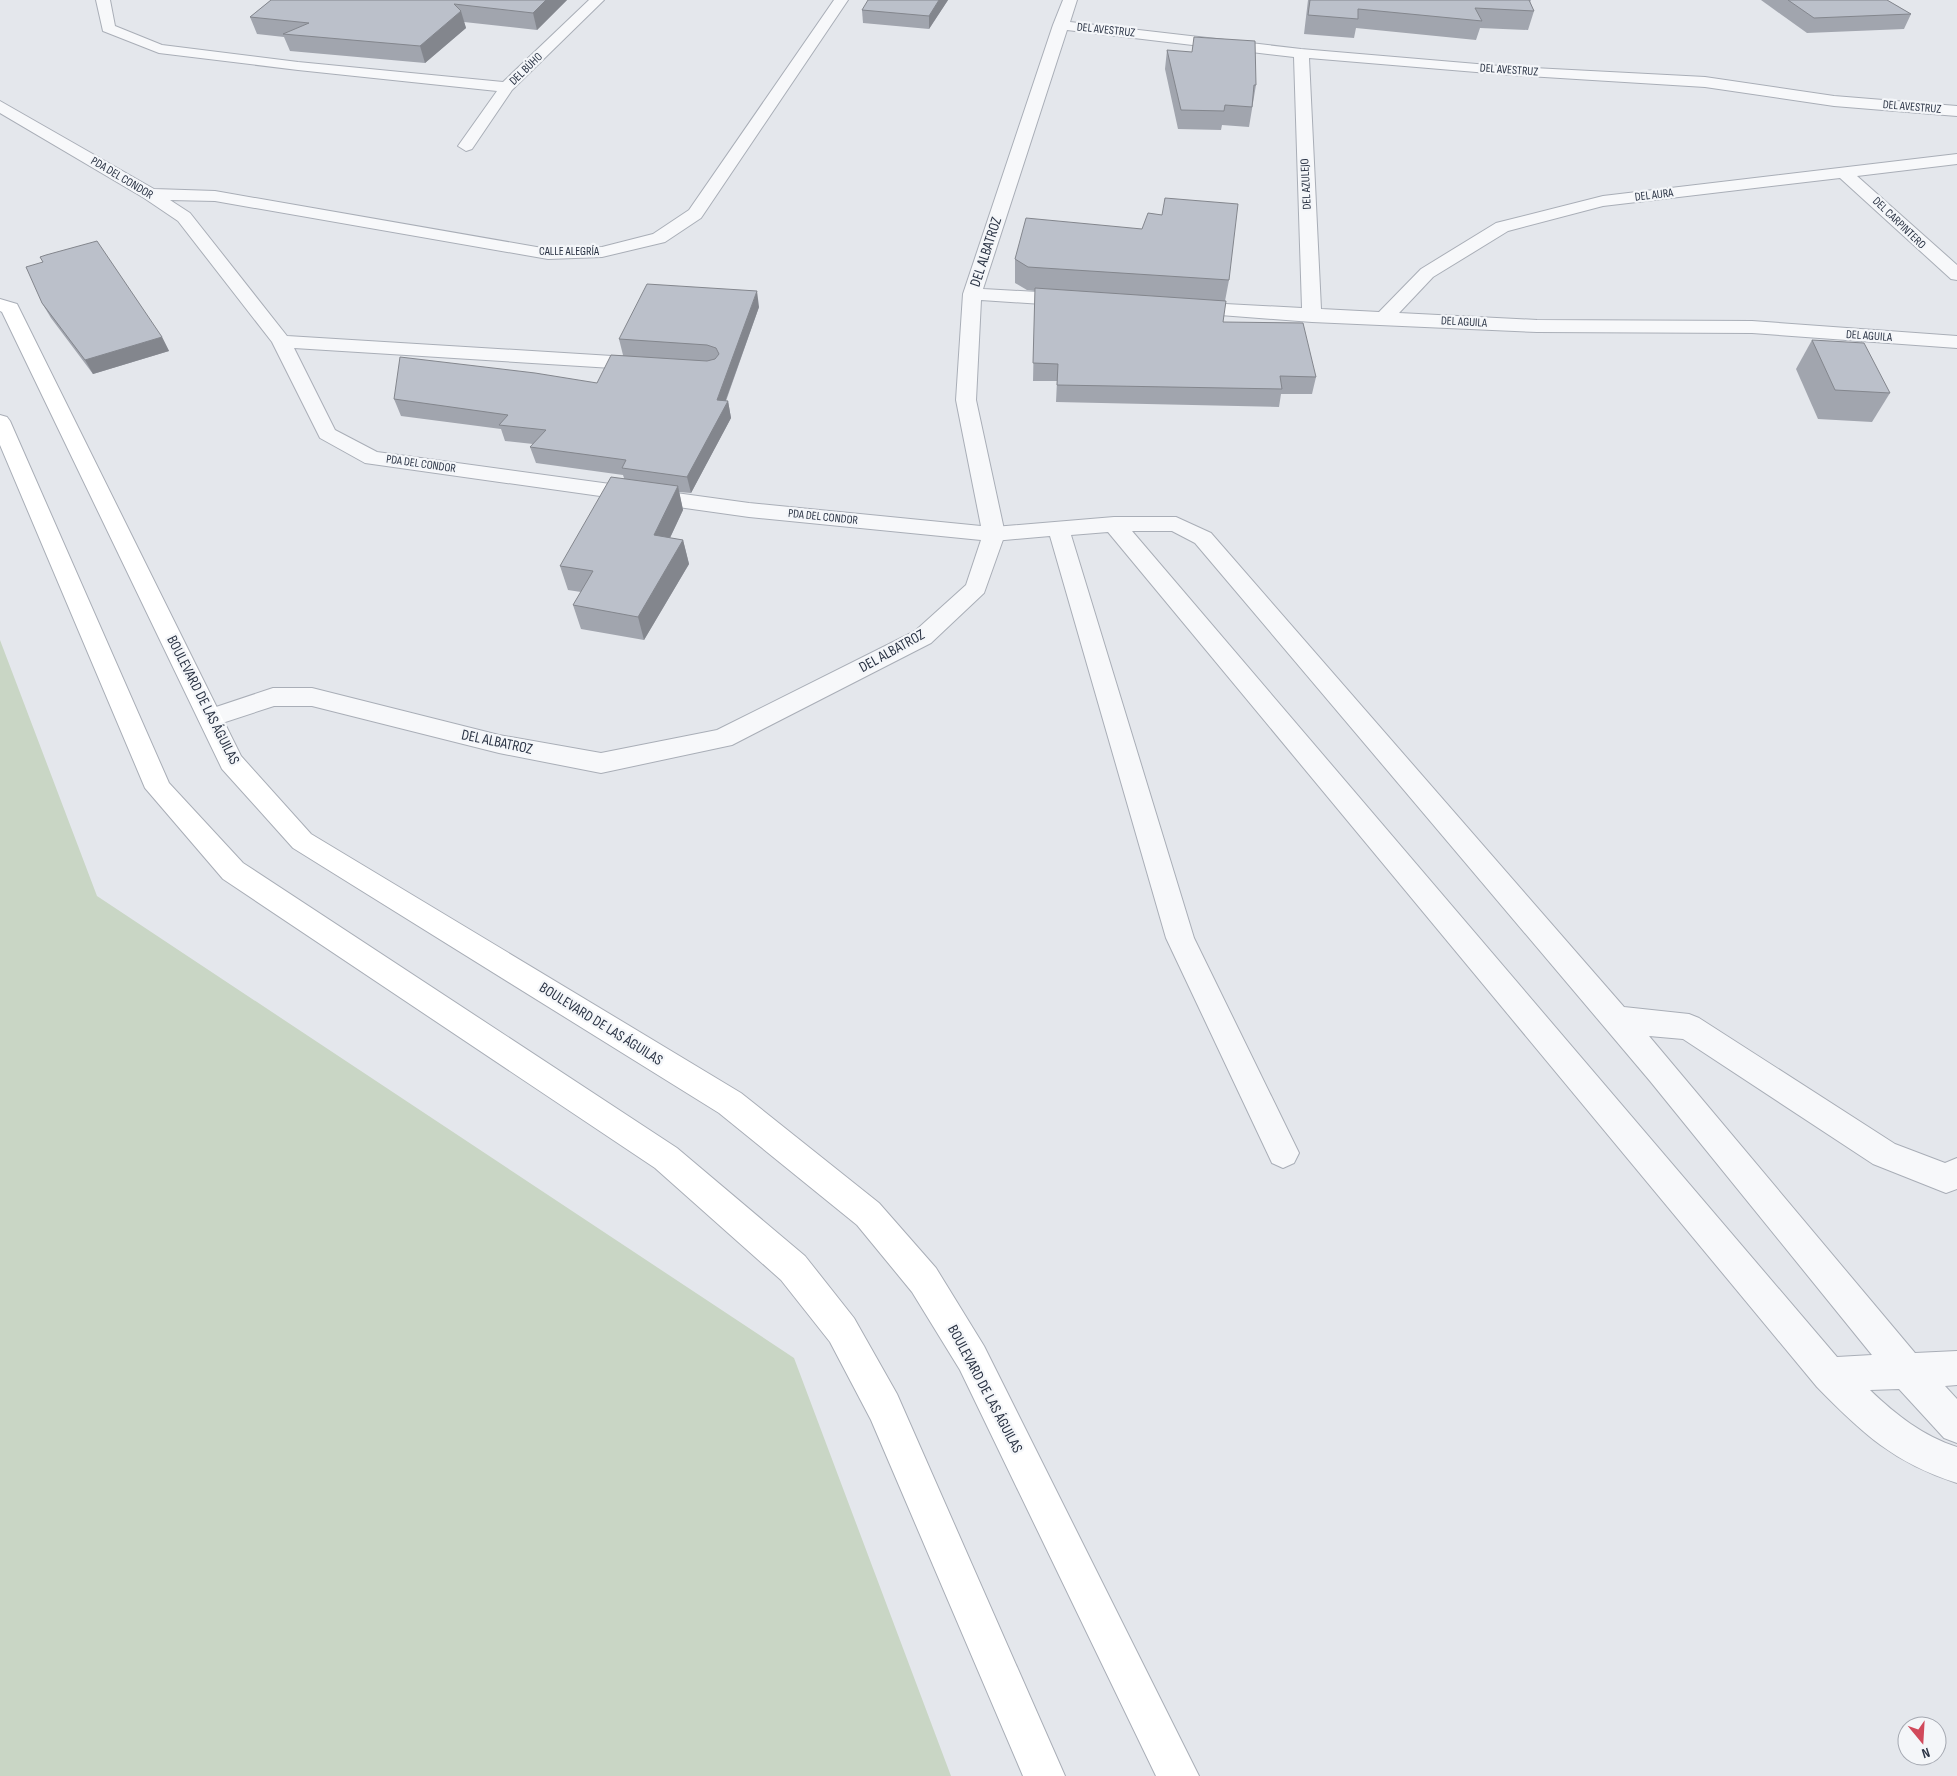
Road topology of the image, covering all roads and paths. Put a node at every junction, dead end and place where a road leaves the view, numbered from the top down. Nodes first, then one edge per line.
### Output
1 (103, 0) edge
2 (597, 0) edge
3 (841, 0) edge
4 (1070, 0) edge
5 (1060, 25) junction
6 (1300, 53) junction
7 (508, 87) junction
8 (0, 106) edge
9 (1957, 112) edge
10 (466, 146) dead end
11 (1957, 159) edge
12 (1842, 171) junction
13 (150, 194) junction
14 (1957, 275) edge
15 (972, 294) junction
16 (1089, 301) edge
17 (0, 305) edge
18 (1166, 306) edge
19 (1312, 316) junction
20 (1384, 318) junction
21 (282, 341) junction
22 (1957, 342) edge
23 (661, 366) edge
24 (0, 421) edge
25 (1114, 524) junction
26 (1059, 530) junction
27 (994, 534) junction
28 (210, 718) junction
29 (1615, 1018) junction
30 (1283, 1153) dead end
31 (1957, 1173) edge
32 (1957, 1368) edge
33 (1907, 1371) junction
34 (1829, 1375) junction
35 (1957, 1425) edge
36 (1957, 1464) edge
37 (1044, 1776) edge
38 (1178, 1776) edge

1 - 7 street
2 - 7 street, DEL BÚHO
3 - 13 street, CALLE ALEGRÍA
4 - 5 street, DEL ALBATROZ
5 - 6 street, DEL AVESTRUZ
5 - 15 street, DEL ALBATROZ
6 - 9 street, DEL AVESTRUZ
6 - 19 street, DEL AZULEJO
7 - 10 street, DEL BÚHO
8 - 13 street, PDA DEL CONDOR
11 - 12 street, DEL AURA
12 - 14 street, DEL CARPINTERO
12 - 20 street, DEL AURA
13 - 21 street, PDA DEL CONDOR
15 - 16 street
15 - 27 street, DEL ALBATROZ
17 - 28 main road, BOULEVARD DE LAS ÁGUILAS
18 - 19 street, DEL AGUILA
19 - 20 street, DEL AGUILA
20 - 22 street, DEL AGUILA
21 - 23 street
21 - 27 street, PDA DEL CONDOR
24 - 37 main road
25 - 26 street, PDA DEL CONDOR
25 - 29 street, PDA DEL CONDOR
25 - 34 street
26 - 27 street, PDA DEL CONDOR
26 - 30 street
27 - 28 street, DEL ALBATROZ
28 - 38 main road, BOULEVARD DE LAS ÁGUILAS
29 - 31 street
29 - 33 street, PDA DEL CONDOR
32 - 33 street
33 - 34 street
33 - 35 street, PDA DEL CONDOR
34 - 36 street

